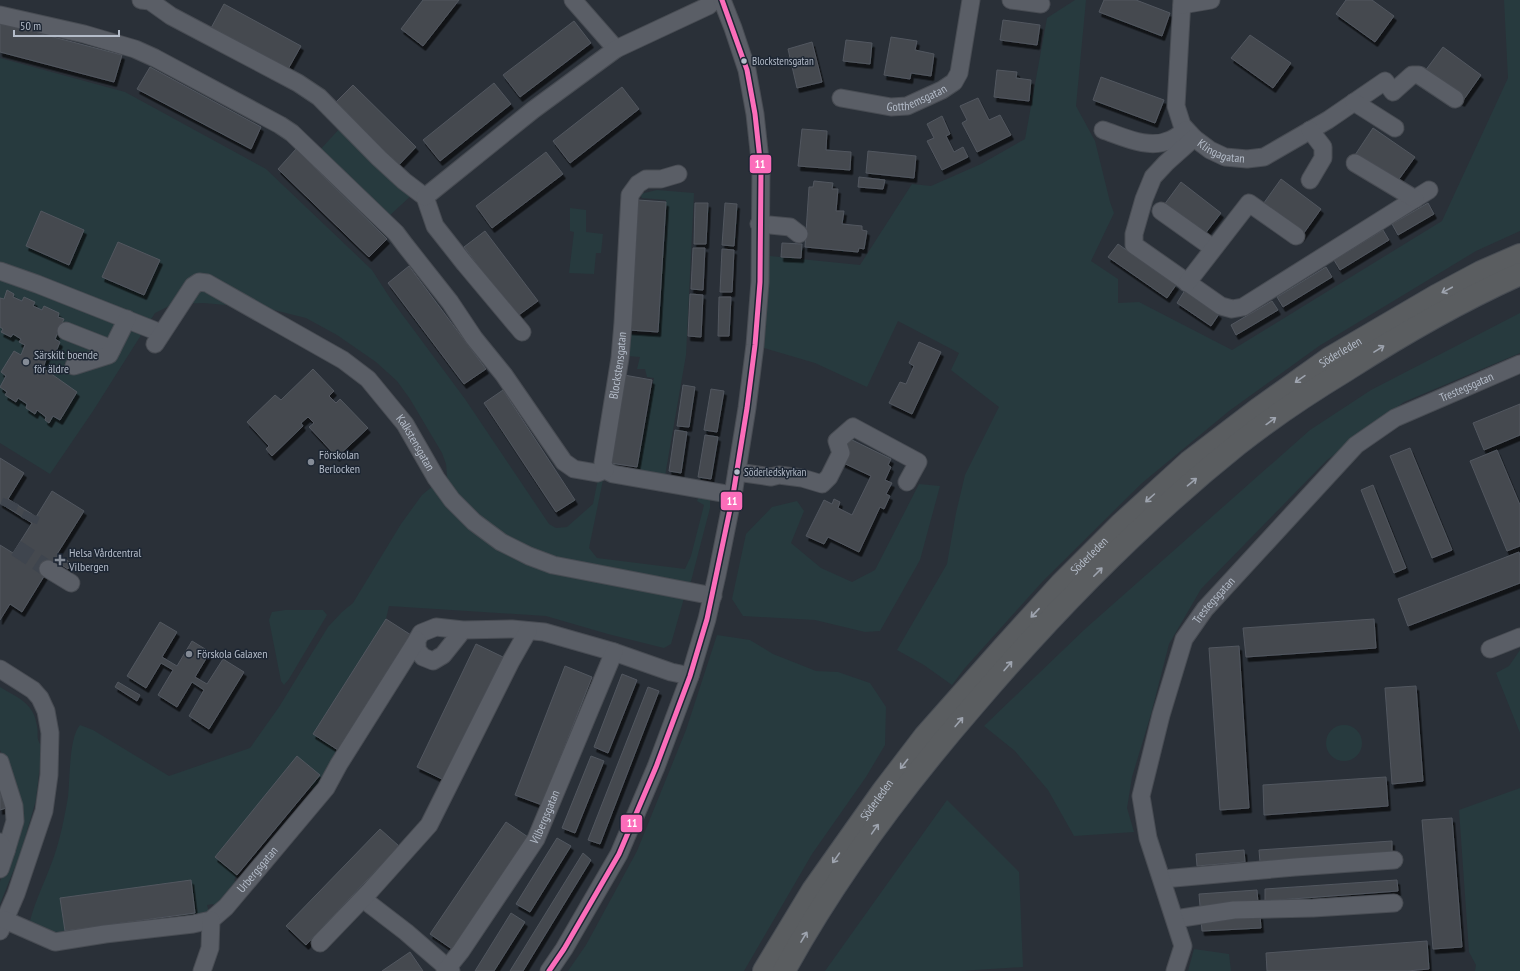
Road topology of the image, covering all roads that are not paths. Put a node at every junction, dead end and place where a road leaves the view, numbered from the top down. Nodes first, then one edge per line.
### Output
1 (147, 0) edge
2 (574, 0) edge
3 (715, 0) edge
4 (722, 0) edge
5 (971, 0) edge
6 (1011, 0) edge
7 (1210, 0) edge
8 (1182, 3) edge
9 (1041, 4) dead end
10 (0, 15) edge
11 (616, 49) junction
12 (841, 98) dead end
13 (1455, 99) dead end
14 (1354, 102) junction
15 (1395, 128) dead end
16 (1103, 130) dead end
17 (1310, 130) junction
18 (1190, 134) junction
19 (1355, 164) dead end
20 (678, 174) dead end
21 (1310, 180) dead end
22 (1429, 190) dead end
23 (425, 197) junction
24 (1414, 199) junction
25 (1161, 211) dead end
26 (760, 224) junction
27 (799, 234) dead end
28 (1296, 236) dead end
29 (1520, 247) edge
30 (1213, 248) junction
31 (1520, 255) edge
32 (0, 271) edge
33 (1481, 272) junction
34 (1520, 274) edge
35 (1510, 281) edge
36 (1187, 282) junction
37 (127, 319) junction
38 (66, 331) dead end
39 (522, 332) dead end
40 (112, 349) junction
41 (1520, 364) edge
42 (74, 366) dead end
43 (605, 470) junction
44 (736, 472) junction
45 (907, 482) dead end
46 (733, 494) junction
47 (48, 569) tunnel mouth
48 (70, 583) dead end
49 (713, 596) junction
50 (463, 630) junction
51 (528, 630) junction
52 (1520, 637) edge
53 (417, 640) junction
54 (1490, 649) dead end
55 (614, 652) junction
56 (0, 669) edge
57 (690, 676) junction
58 (0, 762) edge
59 (3, 847) edge
60 (1394, 860) dead end
61 (0, 869) edge
62 (1163, 879) junction
63 (363, 899) junction
64 (1394, 903) dead end
65 (211, 920) junction
66 (2, 925) edge
67 (1178, 926) junction
68 (320, 943) dead end
69 (448, 970) edge
70 (202, 971) edge
71 (549, 971) edge
72 (764, 971) edge
73 (784, 971) edge
74 (1175, 971) edge

1 - 23 street
2 - 11 street
3 - 11 street
4 - 26 street
5 - 12 street, Gotthemsgatan
6 - 9 street
7 - 8 street
8 - 18 street, Klingagatan
10 - 43 street
11 - 23 street
13 - 14 street, Klingagatan
14 - 15 street
14 - 17 street, Klingagatan
16 - 18 street
17 - 18 street, Klingagatan
17 - 21 street
18 - 36 street
19 - 24 street
20 - 43 street, Blockstensgatan
22 - 24 street
23 - 39 street
24 - 36 street
25 - 30 street
26 - 27 street
26 - 44 street
28 - 30 street
29 - 33 highway
30 - 36 street
31 - 33 highway, Söderleden
32 - 37 street
33 -> 72 highway, Söderleden
34 - 35 highway, Söderleden
73 -> 35 highway, Söderleden
37 - 40 street
37 - 49 street, Kalkstensgatan
38 - 40 street
40 - 42 street
41 - 62 street, Trestegsgatan
43 - 46 street
44 - 45 street
44 - 46 street
46 - 49 street
47 - 48 street
49 - 57 street
50 - 51 street
50 - 53 street
50 - 53 street
51 - 55 street
51 - 63 street
52 - 54 street
53 - 65 street, Urbergsgatan
55 - 57 street
55 - 69 street, Vilbergsgatan
56 - 66 street
57 - 71 street
58 - 59 street
59 - 61 street
60 - 62 street
62 - 67 street, Trestegsgatan
63 - 68 street
63 - 69 street, Vilbergsgatan
64 - 67 street
65 - 66 street
65 - 70 street
67 - 74 street, Trestegsgatan

